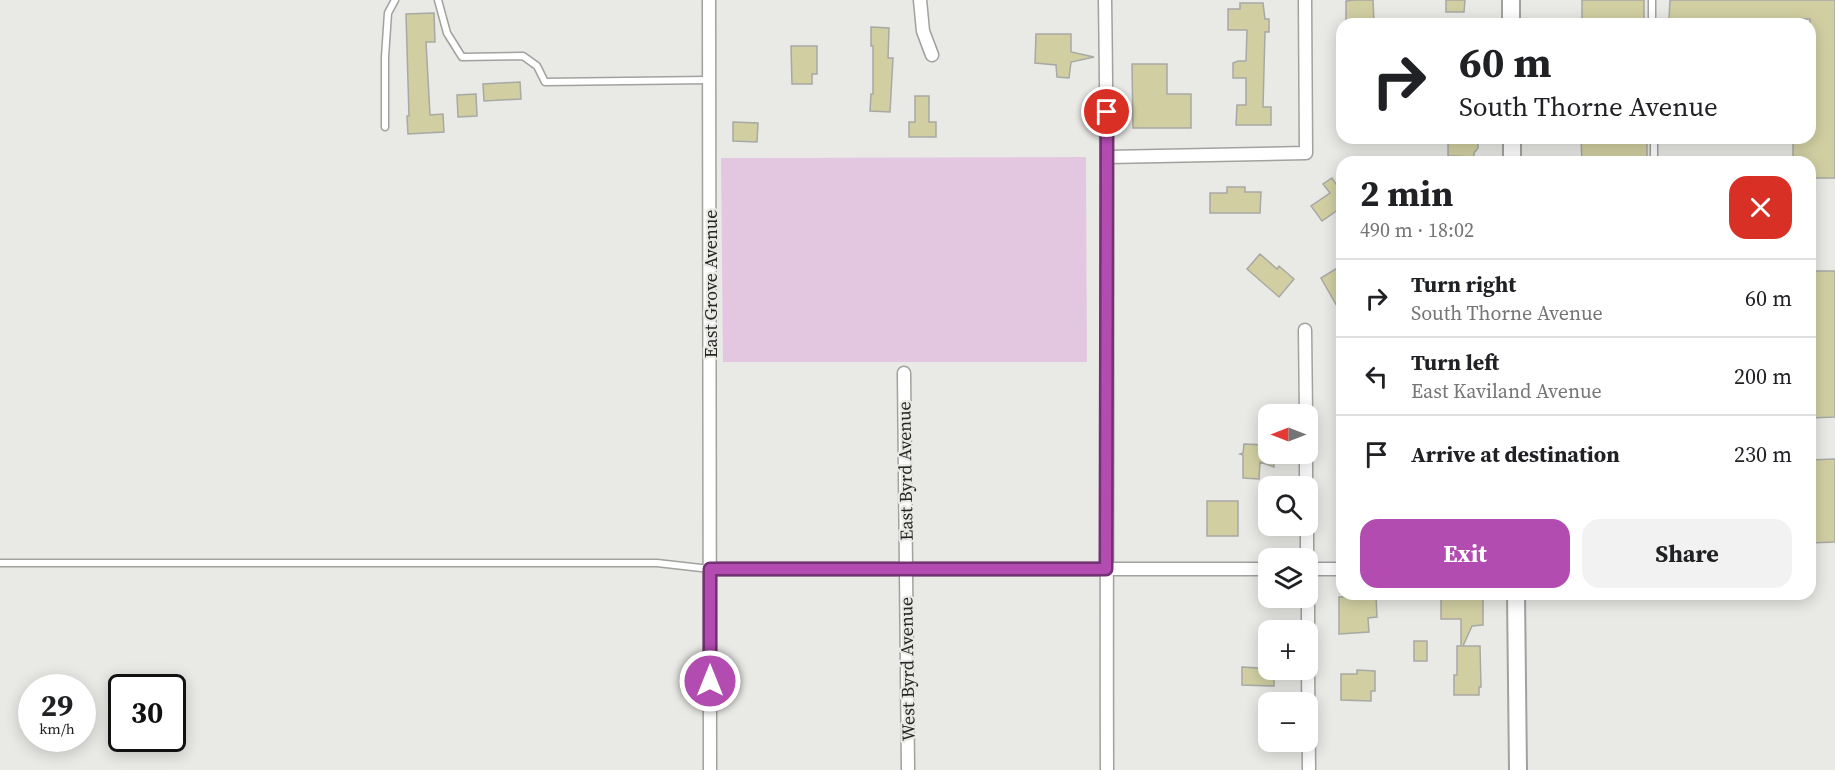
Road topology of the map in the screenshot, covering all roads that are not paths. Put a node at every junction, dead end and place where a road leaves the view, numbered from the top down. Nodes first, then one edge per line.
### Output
1 (395, 0) edge
2 (438, 0) edge
3 (709, 0) edge
4 (920, 0) edge
5 (1105, 0) edge
6 (1305, 0) edge
7 (1511, 0) edge
8 (1652, 0) edge
9 (1511, 18) edge
10 (1652, 18) edge
11 (932, 55) dead end
12 (710, 80) junction
13 (385, 127) dead end
14 (1107, 157) junction
15 (1305, 330) dead end
16 (904, 373) dead end
17 (1306, 404) edge
18 (0, 563) edge
19 (710, 569) junction
20 (906, 569) junction
21 (1106, 569) junction
22 (1258, 569) edge
23 (1318, 569) edge
24 (1336, 569) edge
25 (1516, 600) edge
26 (1308, 680) edge
27 (710, 770) edge
28 (908, 770) edge
29 (1107, 770) edge
30 (1309, 770) edge
31 (1518, 770) edge

1 - 13 lane
2 - 12 lane
3 - 12 street, East Grove Avenue
4 - 11 street
5 - 14 street
6 - 14 street
7 - 9 street
8 - 10 lane
12 - 19 street, East Grove Avenue
14 - 21 street
15 - 17 street
16 - 20 street, East Byrd Avenue
18 - 19 lane
19 - 20 street
19 - 27 street, East Grove Avenue
20 - 21 street
20 - 28 street, West Byrd Avenue
21 - 22 street
21 - 29 street
23 - 24 street
25 - 31 street
26 - 30 street

